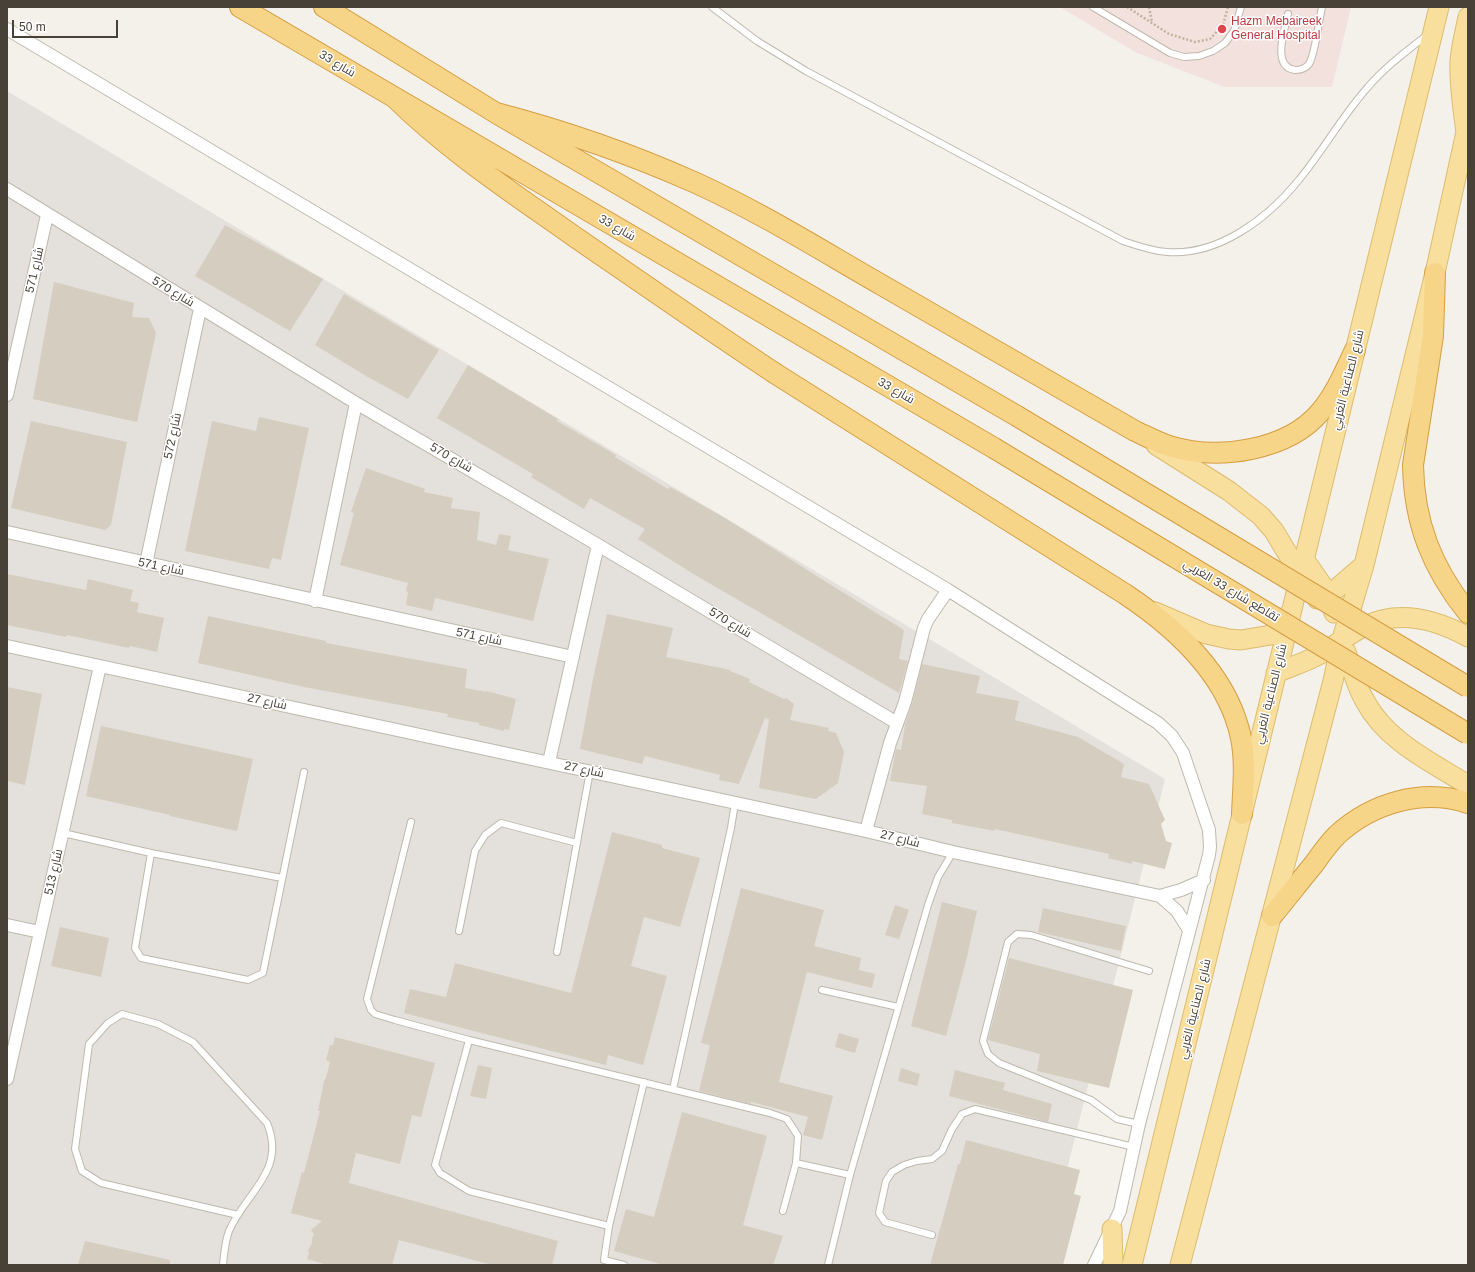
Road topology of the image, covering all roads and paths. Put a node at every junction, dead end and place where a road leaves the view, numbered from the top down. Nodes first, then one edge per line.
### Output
1 (240, 7) edge
2 (324, 7) edge
3 (712, 7) edge
4 (1093, 7) edge
5 (1127, 7) edge
6 (1149, 7) edge
7 (1228, 7) edge
8 (1241, 7) edge
9 (1322, 7) edge
10 (1439, 7) edge
11 (1288, 14) dead end
12 (1468, 17) edge
13 (1152, 22) junction
14 (7, 29) edge
15 (1433, 30) junction
16 (395, 98) junction
17 (496, 112) junction
18 (1465, 144) edge
19 (7, 189) edge
20 (47, 215) junction
21 (1435, 273) junction
22 (200, 309) junction
23 (1355, 350) junction
24 (7, 396) edge
25 (356, 403) junction
26 (1135, 431) junction
27 (994, 448) joint
28 (7, 532) edge
29 (598, 544) junction
30 (1304, 559) junction
31 (146, 564) junction
32 (1364, 565) junction
33 (948, 590) junction
34 (1329, 595) junction
35 (315, 601) junction
36 (1145, 607) junction
37 (1292, 608) junction
38 (1468, 613) edge
39 (1468, 637) edge
40 (1342, 639) junction
41 (7, 646) edge
42 (1323, 652) junction
43 (573, 657) junction
44 (100, 666) junction
45 (1276, 673) junction
46 (1333, 681) junction
47 (1468, 686) edge
48 (897, 723) junction
49 (1468, 734) edge
50 (549, 762) junction
51 (590, 771) junction
52 (304, 772) dead end
53 (1468, 786) edge
54 (735, 803) junction
55 (1468, 803) edge
56 (1242, 814) junction
57 (411, 822) dead end
58 (866, 831) junction
59 (62, 833) junction
60 (577, 843) junction
61 (953, 852) junction
62 (151, 853) junction
63 (282, 878) junction
64 (1204, 880) junction
65 (1160, 896) junction
66 (1272, 916) junction
67 (7, 925) edge
68 (1189, 930) junction
69 (459, 931) dead end
70 (40, 932) junction
71 (557, 952) dead end
72 (1149, 971) dead end
73 (822, 990) dead end
74 (898, 1007) junction
75 (469, 1040) junction
76 (7, 1079) edge
77 (644, 1082) junction
78 (673, 1089) junction
79 (1139, 1124) junction
80 (1134, 1147) junction
81 (796, 1163) junction
82 (850, 1174) junction
83 (783, 1211) dead end
84 (238, 1215) junction
85 (609, 1226) junction
86 (1112, 1229) junction
87 (932, 1235) dead end
88 (223, 1265) edge
89 (624, 1265) edge
90 (828, 1265) edge
91 (1094, 1265) edge
92 (1113, 1265) edge
93 (1132, 1265) edge
94 (1180, 1265) edge

1 - 16 highway, شارع 33
2 - 17 highway
3 - 15 lane
4 - 8 lane
5 - 13 path
6 - 13 path
7 - 13 path
9 - 11 lane
10 - 15 main road, شارع الصناعية الغربي
12 - 18 main road
14 - 33 street, شارع الصناعية الغربي
15 - 23 main road, شارع الصناعية الغربي
16 - 27 highway, شارع 33
16 - 36 highway
17 - 26 highway
17 - 47 highway, bridge
18 - 21 main road
19 - 20 street, شارع 570
20 - 22 street, شارع 570
20 - 24 street, شارع 571
21 - 32 main road
21 - 38 highway
22 - 25 street, شارع 570
22 - 31 street, شارع 572
23 - 26 highway
23 - 30 main road, شارع الصناعية الغربي
25 - 29 street, شارع 570
25 - 35 street
26 - 37 main road
27 - 49 highway, تقاطع شارع 33 الغربي, bridge
28 - 31 street, شارع 571
29 - 43 street
29 - 48 street, شارع 570
30 - 34 main road
30 - 37 main road, شارع الصناعية الغربي
31 - 35 street, شارع 571
32 - 34 main road
32 - 40 main road
33 - 48 street
33 - 64 street, شارع الصناعية الغربي
34 - 37 main road
34 - 40 main road
35 - 43 street, شارع 571
36 - 37 main road
36 - 56 highway
37 - 42 main road
37 - 45 main road, شارع الصناعية الغربي
39 - 40 main road
40 - 42 main road
40 - 46 main road
40 - 53 main road
41 - 44 street, شارع 27
42 - 45 main road
42 - 46 main road
43 - 50 street
44 - 50 street, شارع 27
44 - 59 street, شارع 513
45 - 56 main road, شارع الصناعية الغربي
46 - 66 main road
48 - 58 street
50 - 51 street, شارع 27
51 - 54 street, شارع 27
51 - 60 lane
52 - 63 lane
54 - 58 street, شارع 27
54 - 78 lane
55 - 66 highway
56 - 93 main road, شارع الصناعية الغربي
57 - 75 lane
58 - 61 street, شارع 27
59 - 62 lane
59 - 70 street, شارع 513
60 - 69 lane
60 - 71 lane
61 - 65 street, شارع 27
61 - 74 lane
62 - 63 lane
62 - 63 lane
64 - 65 street, شارع 27
64 - 68 street, شارع الصناعية الغربي
65 - 68 street, شارع 27
66 - 94 main road
67 - 70 street
68 - 79 street, شارع الصناعية الغربي
70 - 76 street, شارع 513
72 - 79 lane
73 - 74 lane
74 - 82 lane
75 - 77 lane
75 - 85 lane
77 - 78 lane
77 - 85 lane
78 - 81 lane
79 - 80 street, شارع الصناعية الغربي
80 - 86 street, شارع الصناعية الغربي
80 - 87 lane
81 - 82 lane
81 - 83 lane
82 - 90 lane
84 - 84 lane
84 - 88 lane
85 - 89 lane
86 - 91 street, شارع الصناعية الغربي
86 - 92 main road

